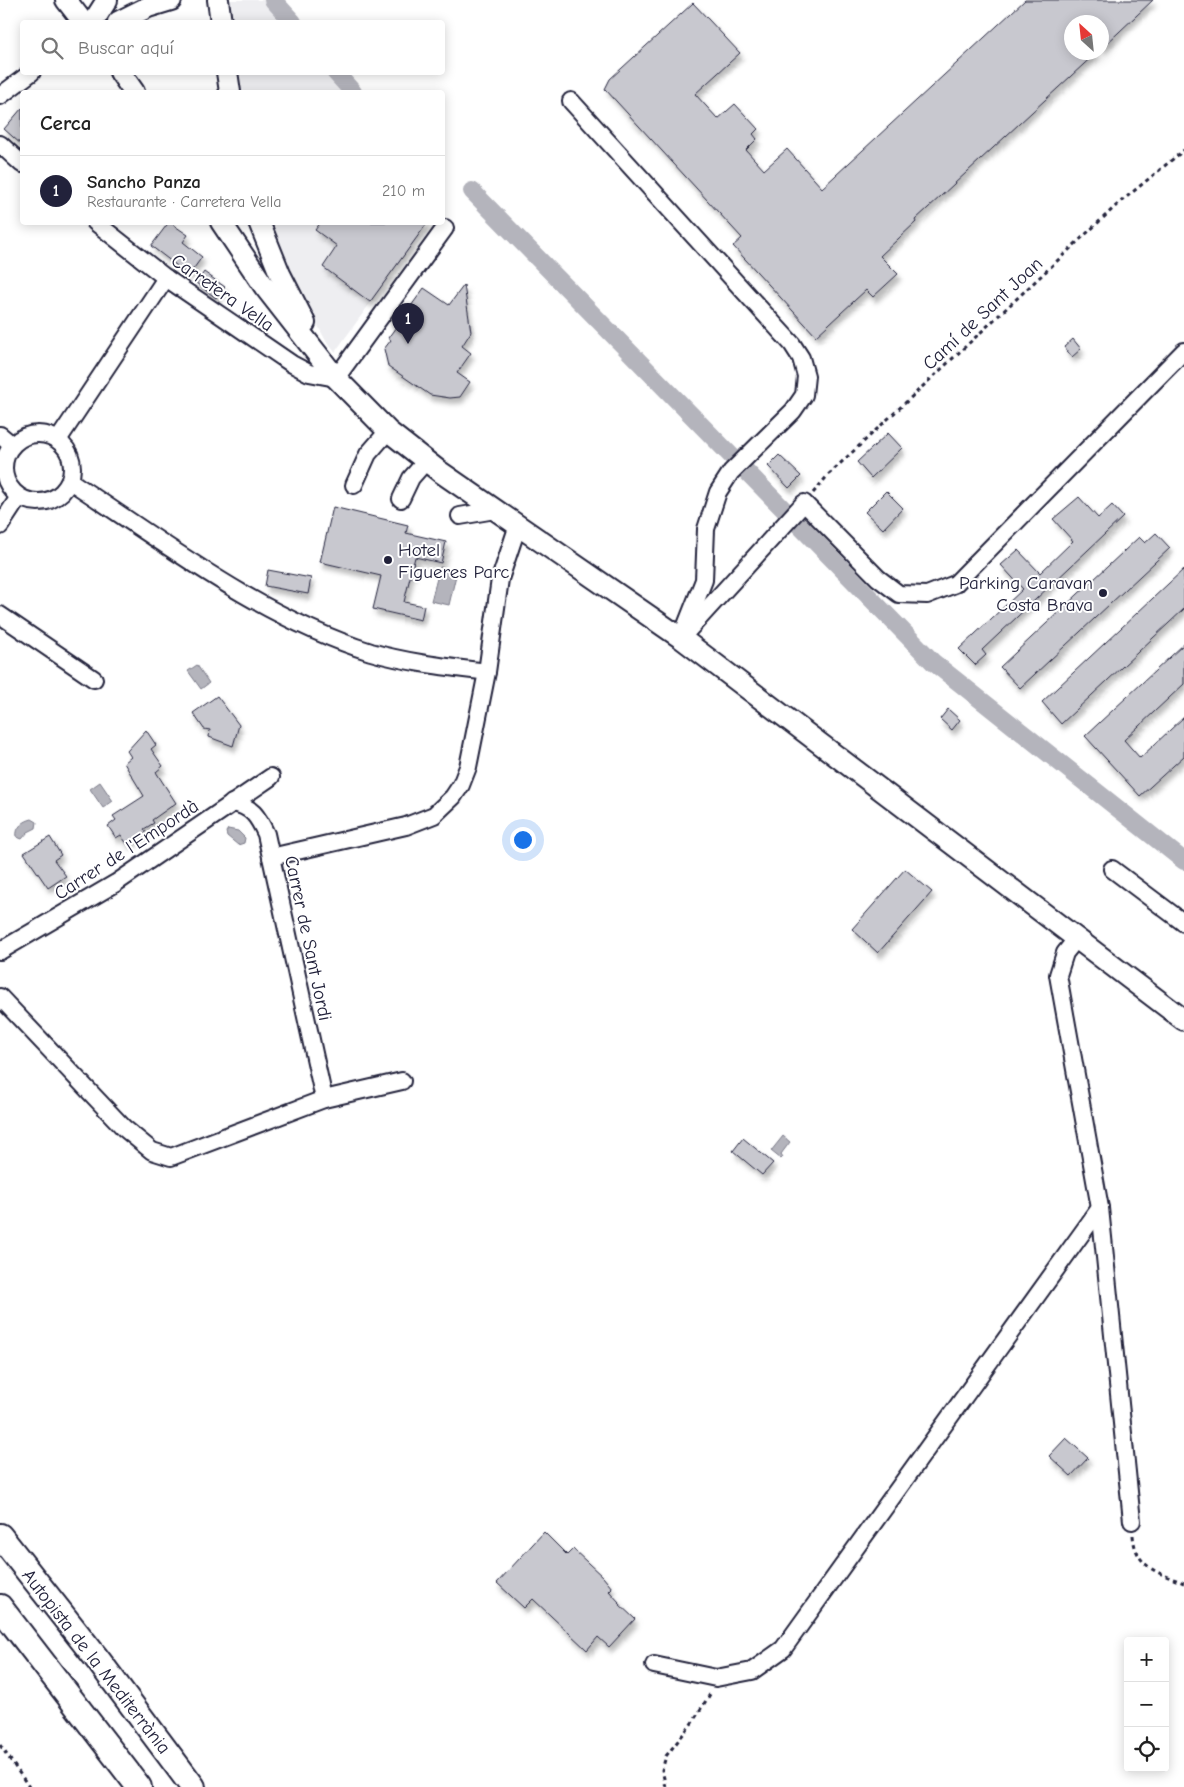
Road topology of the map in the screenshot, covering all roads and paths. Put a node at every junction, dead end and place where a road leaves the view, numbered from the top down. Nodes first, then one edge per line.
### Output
1 (66, 0) edge
2 (107, 0) edge
3 (171, 0) edge
4 (218, 0) edge
5 (81, 20) edge
6 (94, 20) edge
7 (122, 20) edge
8 (220, 20) edge
9 (28, 75) edge
10 (122, 75) edge
11 (227, 75) edge
12 (133, 90) edge
13 (230, 90) edge
14 (0, 96) edge
15 (572, 101) dead end
16 (0, 144) edge
17 (1184, 150) edge
18 (20, 162) edge
19 (99, 225) edge
20 (224, 225) edge
21 (260, 225) edge
22 (446, 228) dead end
23 (166, 278) junction
24 (1184, 351) edge
25 (320, 357) junction
26 (336, 378) junction
27 (388, 431) junction
28 (6, 440) edge
29 (58, 440) junction
30 (426, 461) junction
31 (70, 481) junction
32 (354, 486) dead end
33 (19, 497) junction
34 (401, 499) dead end
35 (804, 503) junction
36 (495, 510) junction
37 (460, 516) dead end
38 (518, 525) junction
39 (0, 526) edge
40 (0, 615) edge
41 (682, 638) junction
42 (487, 672) junction
43 (94, 679) dead end
44 (271, 777) dead end
45 (232, 803) junction
46 (271, 857) junction
47 (1112, 869) dead end
48 (1184, 923) edge
49 (1077, 938) junction
50 (0, 951) edge
51 (0, 997) edge
52 (1184, 1020) edge
53 (402, 1081) dead end
54 (324, 1099) junction
55 (1100, 1208) junction
56 (1132, 1520) joint
57 (0, 1536) edge
58 (1184, 1583) edge
59 (0, 1607) edge
60 (654, 1665) dead end
61 (716, 1678) junction
62 (0, 1745) edge
63 (29, 1787) edge
64 (139, 1787) edge
65 (193, 1787) edge
66 (666, 1787) edge

1 - 5 main road
2 - 6 main road
3 - 7 main road
4 - 8 main road
9 - 14 street
10 - 12 main road
11 - 13 main road
15 - 41 street
16 - 18 street
17 - 35 path, Camí de Sant Joan
19 - 23 street, Carretera Vella
20 - 25 main road
21 - 25 main road
22 - 26 street
23 - 26 street, Carretera Vella
23 - 29 street
24 - 35 street
25 - 26 main road
26 - 27 main road
27 - 30 main road
27 - 32 street
28 - 29 street
28 - 33 street
29 - 31 street
30 - 34 street
30 - 36 main road
31 - 33 street
31 - 42 street
33 - 39 street
35 - 41 street
36 - 37 street
36 - 38 main road
38 - 41 main road
38 - 42 street
40 - 43 street
41 - 49 main road
42 - 46 street
44 - 45 street, Carrer de l'Empordà
45 - 46 street, Carrer de Sant Jordi
45 - 50 street, Carrer de l'Empordà
46 - 54 street, Carrer de Sant Jordi
47 - 48 street
49 - 52 main road
49 - 55 street
51 - 54 street
53 - 54 street
55 - 56 street
55 - 61 street
56 - 58 path
57 - 65 highway, Autopista de la Mediterrània
59 - 64 highway
60 - 61 street
61 - 66 path
62 - 63 path

